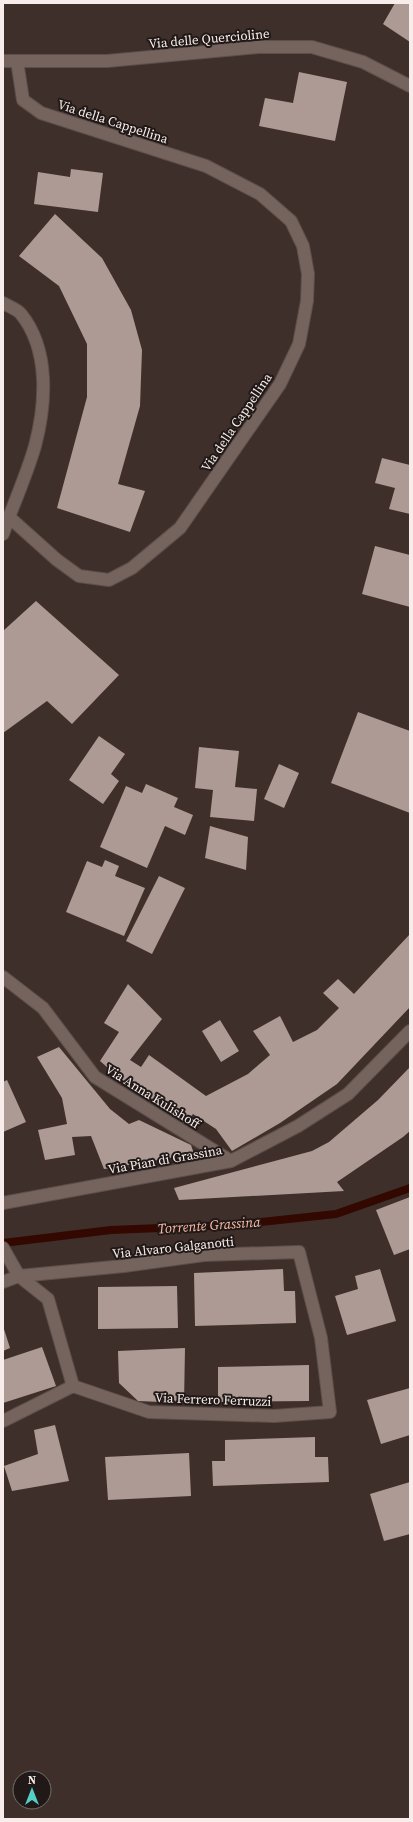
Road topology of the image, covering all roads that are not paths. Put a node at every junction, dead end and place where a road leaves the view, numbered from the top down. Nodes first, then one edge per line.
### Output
1 (3, 61) edge
2 (17, 61) junction
3 (410, 86) edge
4 (3, 304) edge
5 (9, 517) junction
6 (3, 534) edge
7 (3, 977) edge
8 (410, 1031) edge
9 (231, 1161) junction
10 (3, 1203) edge
11 (3, 1248) edge
12 (299, 1252) joint
13 (19, 1276) junction
14 (3, 1282) edge
15 (73, 1386) junction
16 (3, 1421) edge

1 - 2 street, Via delle Quercioline
2 - 3 street, Via delle Quercioline
2 - 5 street, Via della Cappellina
4 - 5 street
5 - 6 street
7 - 9 street, Via Anna Kulishoff
8 - 9 street, Via Pian di Grassina
9 - 10 street, Via Pian di Grassina
11 - 13 street
12 - 13 street, Via Alvaro Galganotti
12 - 15 street, Via Ferrero Ferruzzi
13 - 14 street, Via Alvaro Galganotti
13 - 15 street
15 - 16 street

